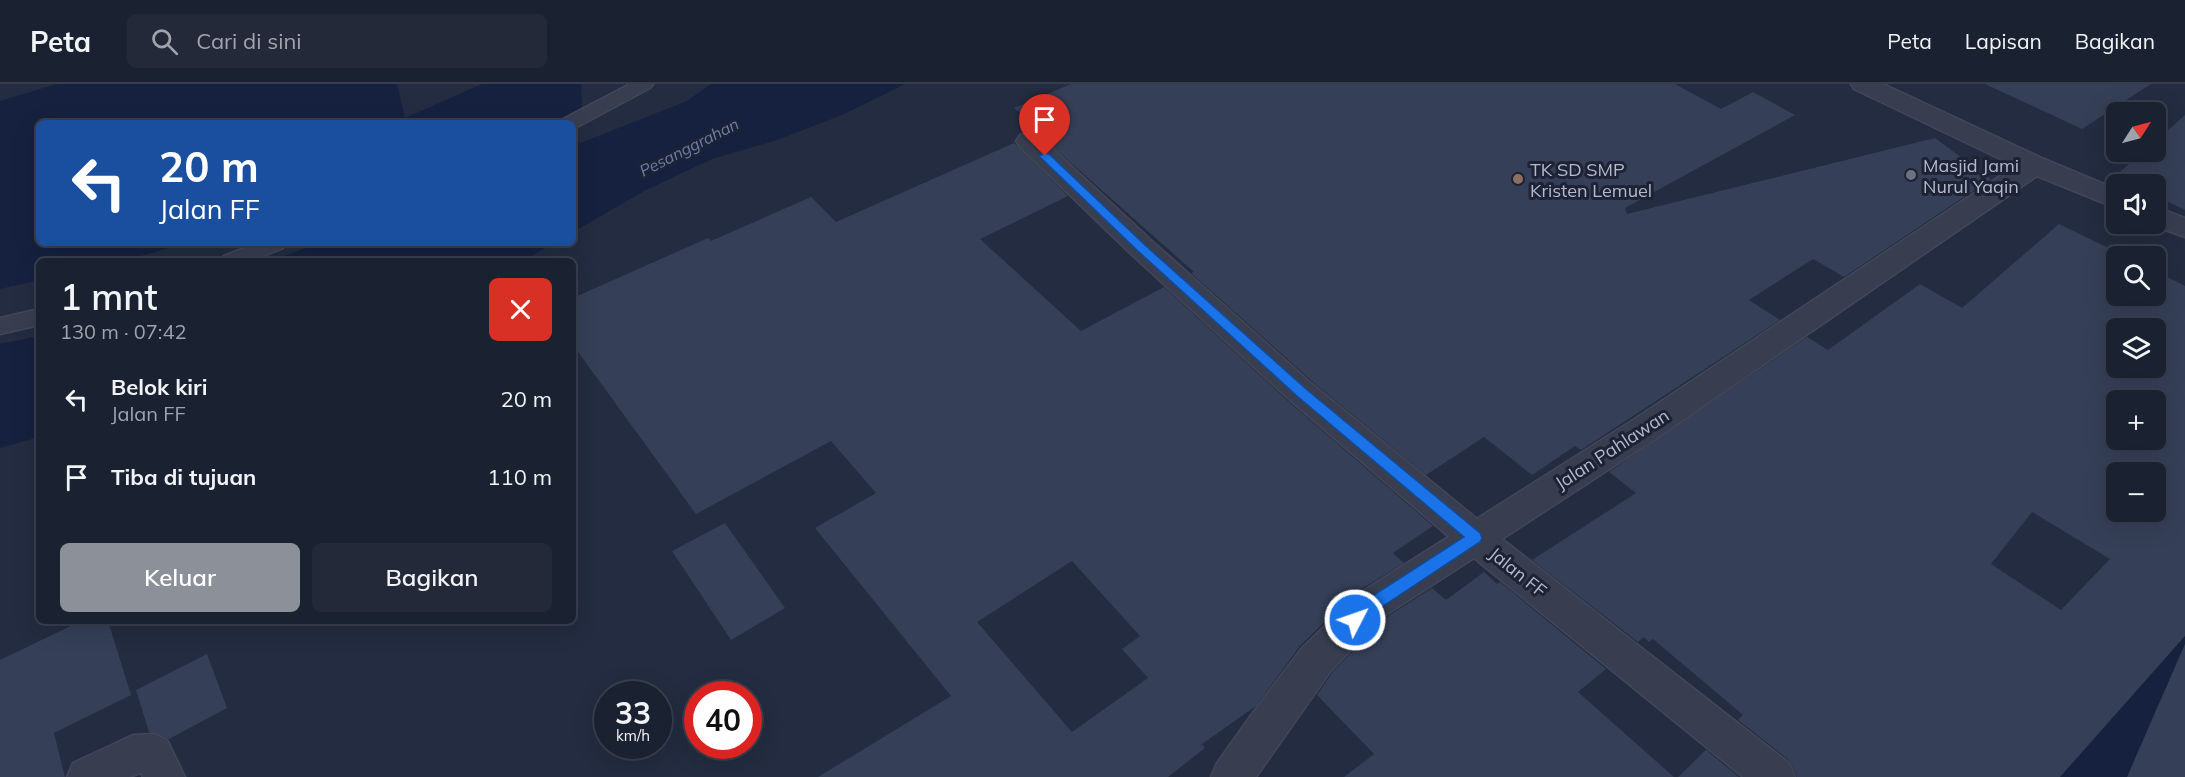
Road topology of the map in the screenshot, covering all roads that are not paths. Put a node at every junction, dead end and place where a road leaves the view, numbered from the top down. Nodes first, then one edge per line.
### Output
1 (644, 84) edge
2 (1863, 84) edge
3 (576, 120) edge
4 (1029, 141) dead end
5 (2035, 165) junction
6 (2106, 195) edge
7 (2166, 220) edge
8 (2185, 228) edge
9 (268, 246) edge
10 (238, 258) edge
11 (36, 318) edge
12 (0, 326) edge
13 (1475, 538) junction
14 (148, 765) edge
15 (88, 777) edge
16 (1232, 777) edge
17 (1774, 777) edge

1 - 3 lane
2 - 5 street
4 - 13 street, Jalan FF
5 - 6 street
5 - 13 street, Jalan Pahlawan
7 - 8 street
9 - 10 lane
11 - 12 lane
13 - 16 street, Jalan Pahlawan
13 - 17 street, Jalan FF
14 - 15 street

